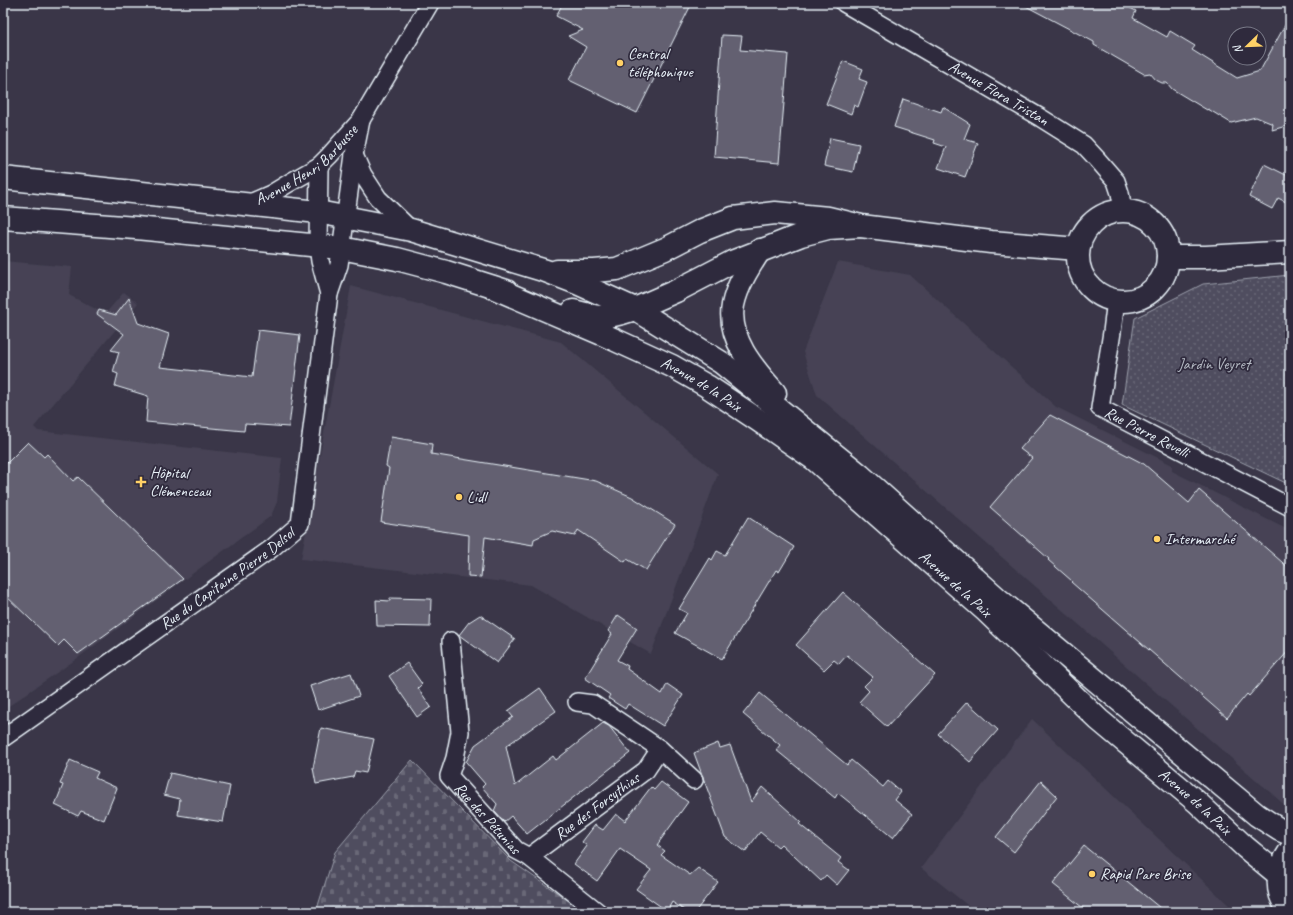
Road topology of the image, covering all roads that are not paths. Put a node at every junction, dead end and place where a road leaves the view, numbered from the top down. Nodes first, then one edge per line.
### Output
1 (430, 3) edge
2 (844, 3) edge
3 (361, 120) junction
4 (354, 155) junction
5 (319, 166) junction
6 (3, 178) edge
7 (248, 204) junction
8 (1123, 210) junction
9 (318, 212) junction
10 (346, 217) junction
11 (3, 218) edge
12 (861, 226) junction
13 (411, 230) junction
14 (318, 246) junction
15 (341, 248) junction
16 (1078, 249) junction
17 (760, 250) junction
18 (1290, 252) edge
19 (1168, 257) junction
20 (546, 271) junction
21 (492, 287) junction
22 (329, 294) junction
23 (1116, 300) junction
24 (635, 309) junction
25 (818, 441) junction
26 (1290, 507) edge
27 (451, 640) dead end
28 (577, 702) dead end
29 (3, 738) edge
30 (660, 749) junction
31 (694, 780) dead end
32 (1290, 834) edge
33 (1290, 851) edge
34 (529, 857) junction
35 (1279, 875) junction
36 (1282, 907) edge
37 (598, 912) edge

1 - 3 street, Avenue Henri Barbusse
2 - 8 street, Avenue Flora Tristan
3 - 4 street, Avenue Henri Barbusse
3 - 5 street, Avenue Henri Barbusse
4 - 10 street, Avenue Henri Barbusse
4 - 13 street
5 - 7 street, Avenue Henri Barbusse
5 - 9 street, Rue du Capitaine Pierre Delsol
6 - 7 main road
7 - 9 main road
8 - 16 main road
8 - 19 main road
9 - 10 main road
9 - 14 street, Rue du Capitaine Pierre Delsol
10 - 13 main road
10 - 15 street, Avenue Henri Barbusse
11 - 14 main road
12 - 16 main road
12 - 17 main road
12 - 20 main road
13 - 20 main road
14 - 15 main road
14 - 22 street, Rue du Capitaine Pierre Delsol
15 - 21 main road
15 - 22 street, Rue du Capitaine Pierre Delsol
16 - 23 main road
17 - 24 main road
17 - 25 main road
18 - 19 main road
19 - 23 main road
20 - 24 main road, Avenue de la Paix
21 - 24 main road
21 - 35 main road, Avenue de la Paix
22 - 29 street, Rue du Capitaine Pierre Delsol
23 - 26 street, Rue Pierre Revelli
24 - 25 main road, Avenue de la Paix
25 - 32 main road, Avenue de la Paix
27 - 34 street, Rue des Pétunias
28 - 30 street
30 - 31 street
30 - 34 street, Rue des Forsythias
33 - 35 main road
34 - 37 street, Rue des Pétunias
35 - 36 main road

